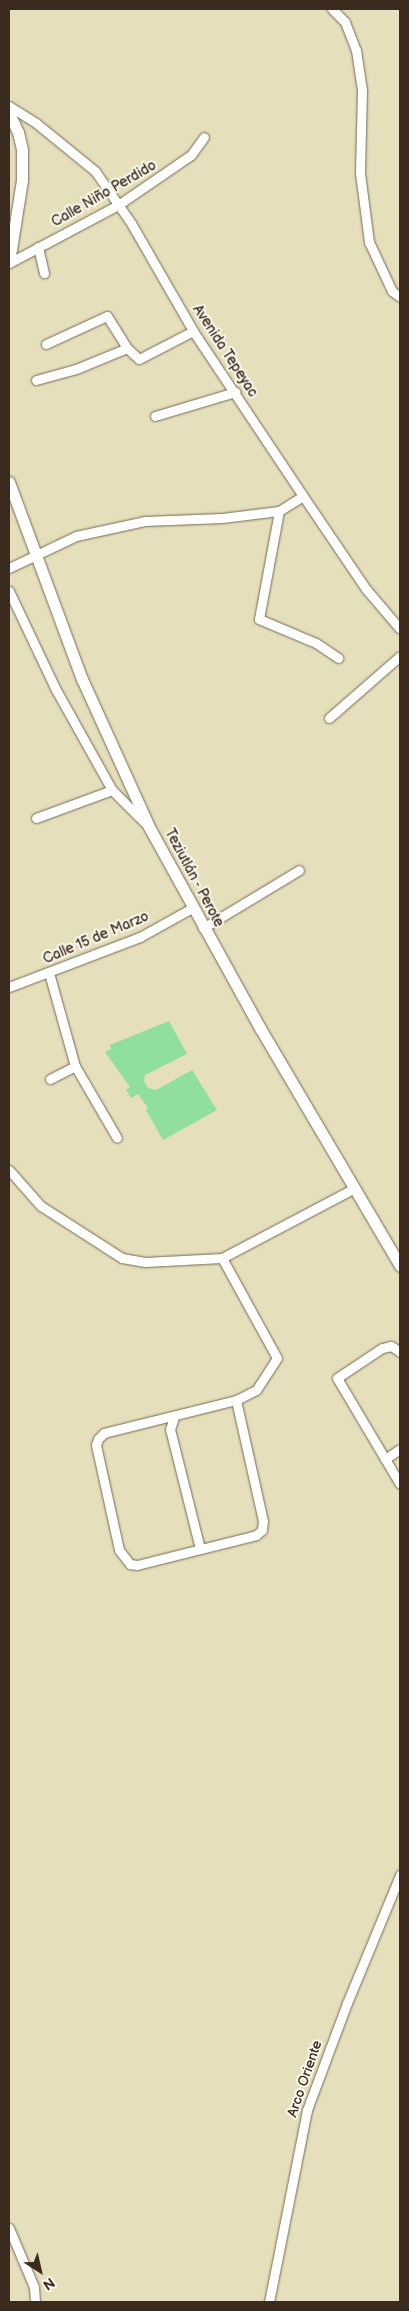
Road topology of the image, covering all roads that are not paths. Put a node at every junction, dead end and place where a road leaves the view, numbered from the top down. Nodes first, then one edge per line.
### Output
1 (332, 9) edge
2 (9, 106) edge
3 (9, 113) edge
4 (204, 137) dead end
5 (118, 205) junction
6 (38, 247) junction
7 (9, 262) edge
8 (44, 273) dead end
9 (400, 297) edge
10 (194, 331) junction
11 (46, 344) dead end
12 (127, 348) junction
13 (36, 380) dead end
14 (235, 392) junction
15 (155, 416) dead end
16 (9, 482) edge
17 (303, 496) junction
18 (279, 511) junction
19 (38, 555) junction
20 (9, 568) edge
21 (9, 591) edge
22 (400, 630) edge
23 (400, 656) edge
24 (338, 658) dead end
25 (329, 718) dead end
26 (112, 790) junction
27 (36, 818) dead end
28 (149, 828) junction
29 (299, 870) dead end
30 (192, 908) junction
31 (203, 928) junction
32 (49, 973) junction
33 (9, 987) edge
34 (75, 1066) junction
35 (50, 1079) dead end
36 (117, 1138) dead end
37 (9, 1170) edge
38 (355, 1188) junction
39 (222, 1258) junction
40 (400, 1266) edge
41 (400, 1352) edge
42 (236, 1400) junction
43 (174, 1417) junction
44 (400, 1449) edge
45 (385, 1459) junction
46 (400, 1484) edge
47 (200, 1548) junction
48 (400, 1875) edge
49 (9, 2228) edge
50 (35, 2302) edge
51 (268, 2302) edge

1 - 9 street
2 - 5 street, Avenida Tepeyac
3 - 7 main road
4 - 5 street, Calle Niño Perdido
5 - 6 street, Calle Niño Perdido
5 - 10 street, Avenida Tepeyac
6 - 7 street, Calle Niño Perdido
6 - 8 street
10 - 12 street
10 - 14 street, Avenida Tepeyac
11 - 12 street
12 - 13 street
14 - 15 street
14 - 17 street, Avenida Tepeyac
16 - 19 main road, Teziutlán - Perote
17 - 18 street
17 - 22 street, Avenida Tepeyac
18 - 19 street
18 - 24 street
19 - 20 street
19 - 28 main road, Teziutlán - Perote
21 - 26 street
23 - 25 street
26 - 27 street
26 - 28 street
28 - 30 main road, Teziutlán - Perote
29 - 31 street
30 - 31 main road, Teziutlán - Perote
30 - 32 street, Calle 15 de Marzo
31 - 38 main road, Teziutlán - Perote
32 - 33 street, Calle 15 de Marzo
32 - 34 street
34 - 35 street
34 - 36 street
37 - 39 street
38 - 39 street
38 - 40 main road, Teziutlán - Perote
39 - 42 street
41 - 45 street
42 - 43 street
42 - 47 street
43 - 47 street
43 - 47 street
44 - 45 street
45 - 46 street
48 - 51 street, Arco Oriente
49 - 50 street

